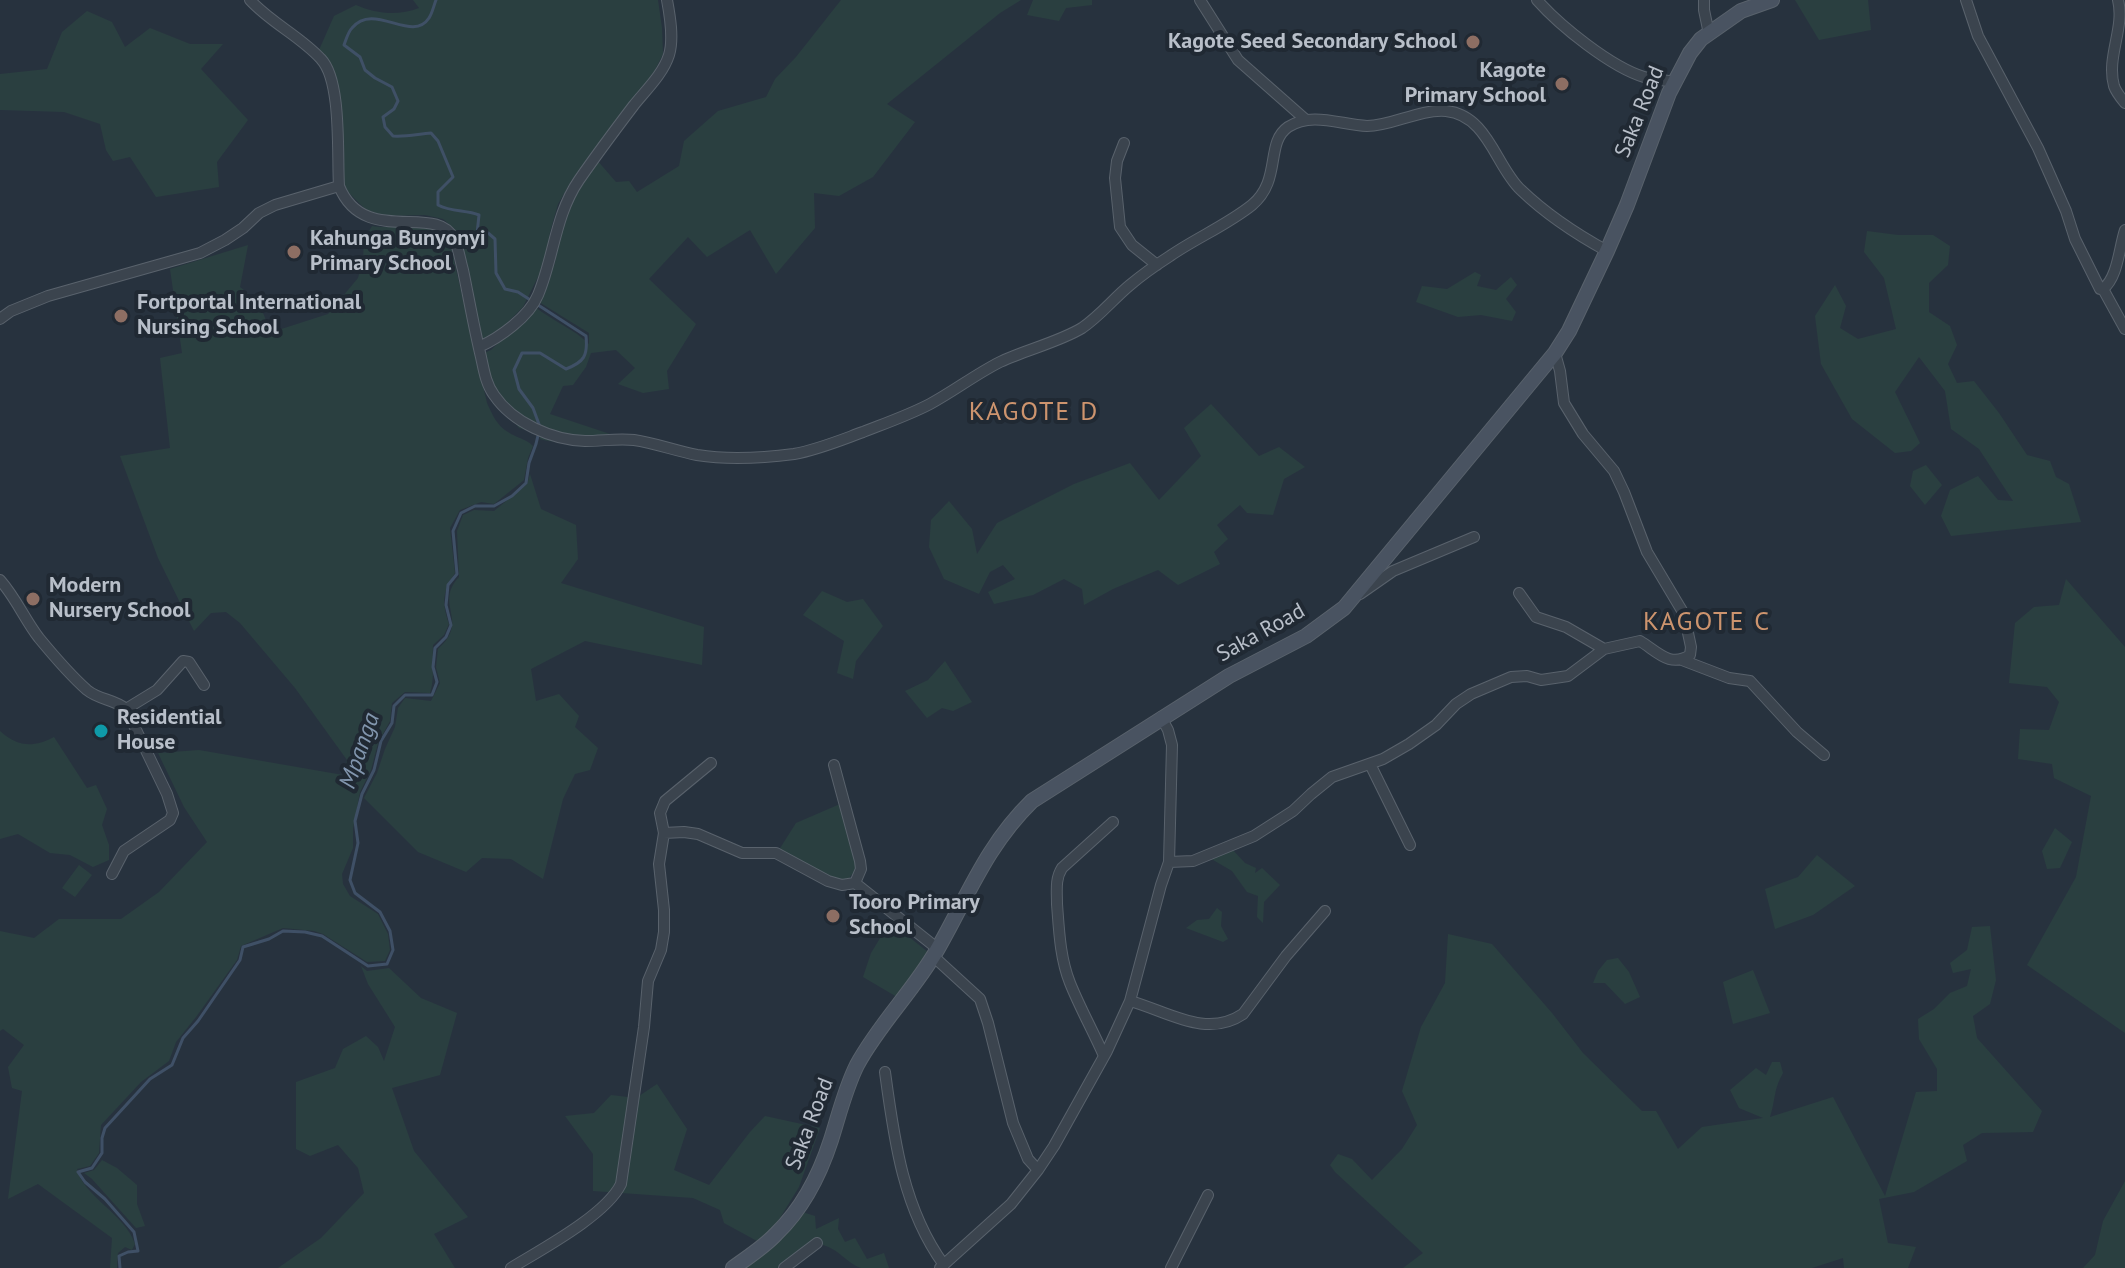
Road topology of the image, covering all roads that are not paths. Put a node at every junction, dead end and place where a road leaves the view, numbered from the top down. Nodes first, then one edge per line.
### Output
1 (250, 0) edge
2 (667, 0) edge
3 (1200, 0) edge
4 (1537, 0) edge
5 (1704, 0) edge
6 (1772, 0) edge
7 (1966, 0) edge
8 (2118, 0) edge
9 (1709, 34) junction
10 (1675, 82) junction
11 (2125, 103) edge
12 (1306, 120) junction
13 (1124, 143) dead end
14 (339, 186) junction
15 (2125, 230) edge
16 (1607, 251) junction
17 (1157, 265) junction
18 (2103, 289) junction
19 (0, 319) edge
20 (2125, 329) edge
21 (479, 347) junction
22 (1555, 353) junction
23 (1474, 537) dead end
24 (0, 580) edge
25 (1519, 593) dead end
26 (1354, 597) junction
27 (1604, 649) junction
28 (1682, 660) junction
29 (204, 685) dead end
30 (126, 709) junction
31 (1161, 717) junction
32 (1824, 755) dead end
33 (711, 763) dead end
34 (1370, 764) junction
35 (834, 765) dead end
36 (1113, 822) dead end
37 (664, 833) junction
38 (1410, 845) dead end
39 (1169, 862) junction
40 (112, 874) dead end
41 (855, 883) junction
42 (1325, 911) dead end
43 (936, 953) junction
44 (1130, 1001) junction
45 (1104, 1056) junction
46 (885, 1072) dead end
47 (1038, 1170) junction
48 (1208, 1195) dead end
49 (817, 1243) dead end
50 (942, 1266) edge
51 (511, 1268) edge
52 (733, 1268) edge
53 (784, 1268) edge
54 (1171, 1268) edge

1 - 14 street
2 - 21 street
3 - 12 street
4 - 10 street
5 - 9 street
6 - 9 main road, Saka Road
7 - 18 street
8 - 11 street
9 - 10 main road, Saka Road
10 - 16 main road, Saka Road
12 - 16 street
12 - 17 street
13 - 17 street
14 - 19 street
14 - 21 street
15 - 18 street
16 - 22 main road, Saka Road
17 - 21 street
18 - 20 street
22 - 26 main road, Saka Road
22 - 28 street
23 - 26 street
24 - 30 street
25 - 27 street
26 - 31 main road, Saka Road
27 - 28 street
27 - 34 street
28 - 32 street
29 - 30 street
30 - 40 street
31 - 39 street
31 - 43 main road, Saka Road
33 - 37 street
34 - 38 street
34 - 39 street
35 - 41 street
36 - 45 street
37 - 41 street
37 - 51 street
39 - 44 street
41 - 43 street
42 - 44 street
43 - 47 street
43 - 52 main road, Saka Road
44 - 45 street
45 - 47 street
46 - 50 street
47 - 50 street
48 - 54 street
49 - 53 street

